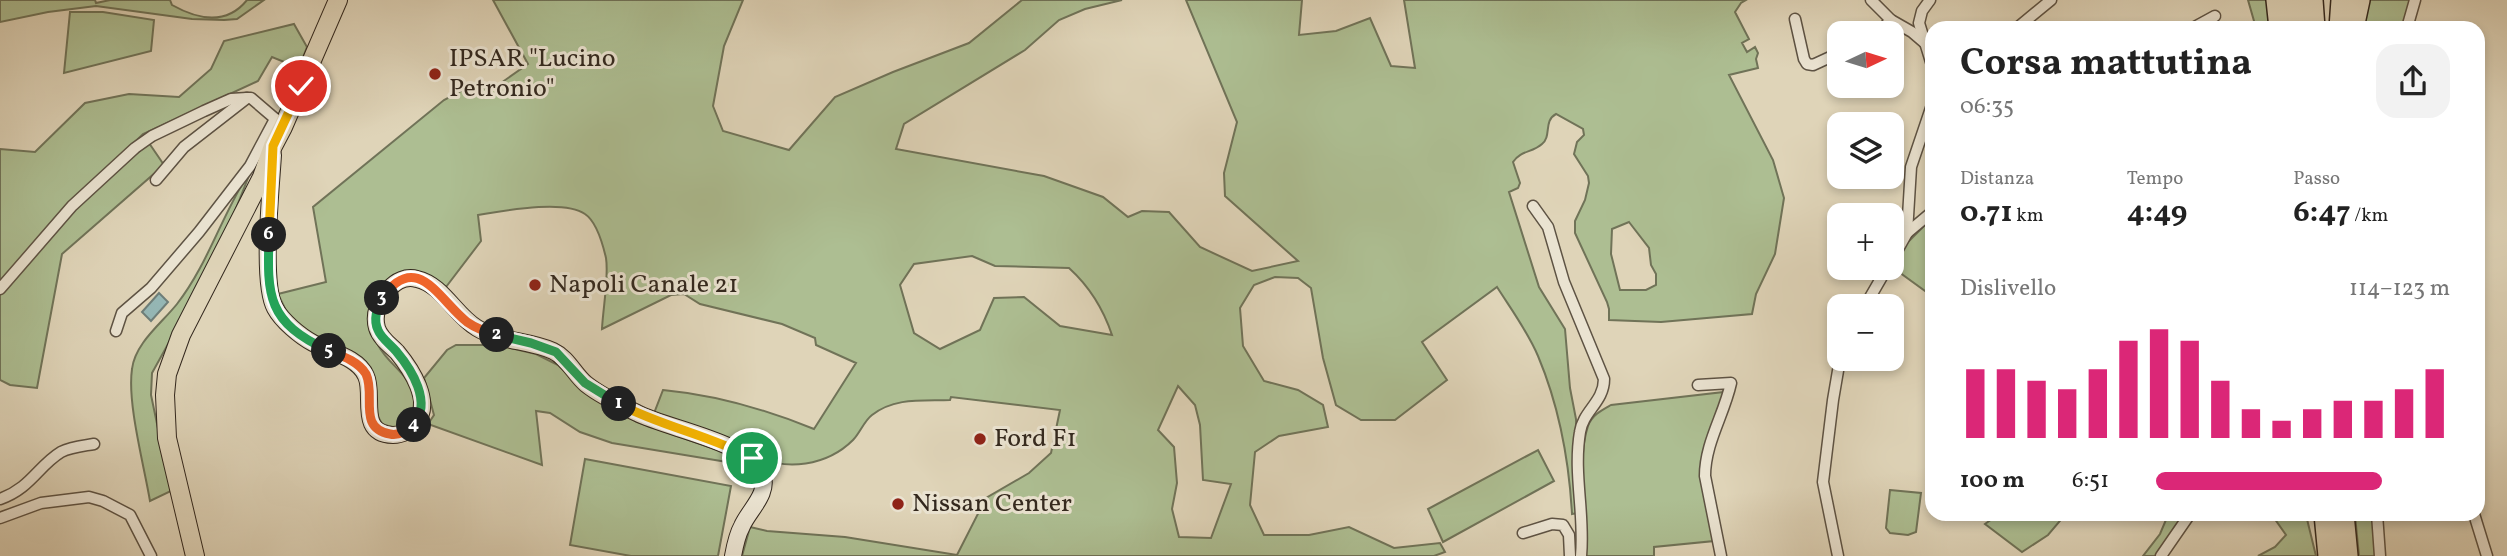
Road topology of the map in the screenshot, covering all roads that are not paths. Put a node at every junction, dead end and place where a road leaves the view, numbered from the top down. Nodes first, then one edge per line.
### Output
1 (338, 0) edge
2 (1871, 0) edge
3 (1930, 0) edge
4 (2051, 0) edge
5 (2277, 0) edge
6 (2294, 0) edge
7 (2300, 0) edge
8 (2306, 0) edge
9 (2312, 0) edge
10 (2319, 0) edge
11 (2326, 0) edge
12 (2332, 0) edge
13 (2340, 0) edge
14 (2348, 0) edge
15 (2357, 0) edge
16 (2415, 0) edge
17 (2215, 16) dead end
18 (1795, 19) dead end
19 (1891, 20) joint
20 (2026, 21) edge
21 (2206, 21) edge
22 (2279, 21) edge
23 (2296, 21) edge
24 (2302, 21) edge
25 (2308, 21) edge
26 (2314, 21) edge
27 (2320, 21) edge
28 (2332, 21) edge
29 (2334, 21) edge
30 (2336, 21) edge
31 (2346, 21) edge
32 (2354, 21) edge
33 (2409, 21) edge
34 (1925, 40) edge
35 (1925, 43) edge
36 (1827, 59) edge
37 (247, 97) junction
38 (279, 123) junction
39 (1925, 126) edge
40 (273, 146) junction
41 (156, 180) dead end
42 (1533, 206) dead end
43 (1925, 218) edge
44 (1908, 233) junction
45 (1904, 240) edge
46 (0, 289) edge
47 (117, 331) dead end
48 (1838, 371) edge
49 (1698, 385) dead end
50 (94, 444) dead end
51 (0, 499) edge
52 (0, 518) edge
53 (2185, 521) edge
54 (2326, 521) edge
55 (2344, 521) edge
56 (2378, 521) edge
57 (2476, 521) edge
58 (1523, 533) dead end
59 (151, 556) edge
60 (195, 556) edge
61 (733, 556) edge
62 (1570, 556) edge
63 (1581, 556) edge
64 (1721, 556) edge
65 (1838, 556) edge
66 (2161, 556) edge
67 (2329, 556) edge
68 (2347, 556) edge
69 (2380, 556) edge
70 (2487, 556) edge

1 - 38 main road
2 - 19 street
3 - 34 street
4 - 20 street
5 - 22 highway
6 - 23 highway
7 - 24 highway
8 - 25 highway
9 - 26 highway
10 - 27 highway
11 - 28 highway
12 - 29 highway
13 - 30 highway
14 - 31 highway
15 - 32 highway
16 - 33 street
17 - 21 street
18 - 36 street
19 - 35 street
37 - 38 street
37 - 41 street
37 - 46 street
38 - 40 main road
38 - 47 street
39 - 44 street
40 - 60 main road
40 - 61 street
42 - 63 street
43 - 44 street
44 - 45 street
48 - 65 street
49 - 64 street
50 - 51 street
52 - 59 street
53 - 66 street
54 - 67 highway
55 - 68 highway
56 - 69 street
57 - 70 street
58 - 62 street

